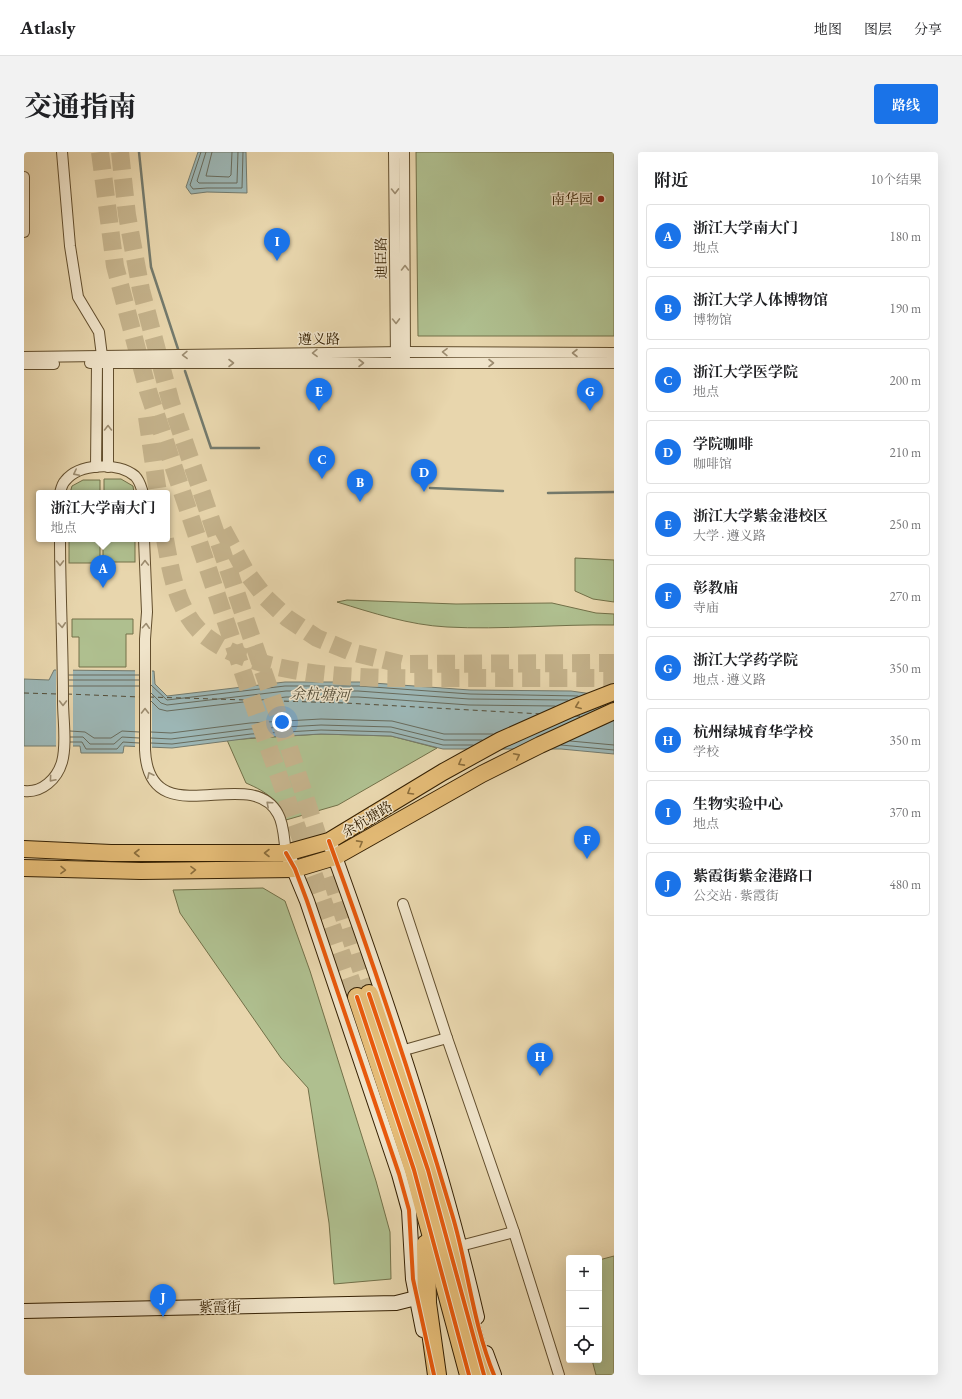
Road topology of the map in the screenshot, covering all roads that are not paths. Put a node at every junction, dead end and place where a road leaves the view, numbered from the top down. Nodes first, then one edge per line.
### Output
1 (62, 152) edge
2 (394, 152) edge
3 (404, 152) edge
4 (24, 177) edge
5 (24, 232) edge
6 (401, 352) junction
7 (614, 353) edge
8 (24, 357) edge
9 (507, 358) junction
10 (102, 361) junction
11 (401, 363) junction
12 (614, 363) edge
13 (24, 364) edge
14 (96, 467) junction
15 (108, 467) junction
16 (61, 490) edge
17 (142, 490) edge
18 (60, 542) edge
19 (144, 542) edge
20 (614, 692) edge
21 (614, 712) edge
22 (24, 791) edge
23 (329, 841) junction
24 (24, 849) edge
25 (286, 853) junction
26 (335, 857) junction
27 (24, 868) edge
28 (295, 869) junction
29 (403, 904) dead end
30 (446, 1038) junction
31 (401, 1051) junction
32 (424, 1207) junction
33 (514, 1232) junction
34 (449, 1252) junction
35 (427, 1282) junction
36 (416, 1298) junction
37 (24, 1311) edge
38 (434, 1375) edge
39 (437, 1375) edge
40 (445, 1375) edge
41 (456, 1375) edge
42 (468, 1375) edge
43 (484, 1375) edge
44 (494, 1375) edge
45 (559, 1375) edge

1 - 10 street
2 -> 6 street, 迪臣路
6 -> 3 street, 迪臣路
4 - 5 street
9 -> 6 street, 遵义路
6 -> 10 street, 遵义路
6 - 11 street, 迪臣路
7 -> 9 street, 遵义路
8 - 10 street, 遵义路
11 -> 9 street, 遵义路
9 - 12 street, 遵义路
10 -> 11 street, 遵义路
10 - 13 street, 遵义路
10 - 14 street
15 -> 10 street
14 - 15 street
14 -> 16 street
15 - 17 street
18 -> 22 street
25 -> 19 street
20 -> 23 main road, 余杭塘路
26 -> 21 main road, 余杭塘路
23 - 25 main road, 余杭塘路
23 - 26 main road
25 -> 24 main road, 余杭塘路
25 - 28 main road
26 - 28 main road, 余杭塘路
26 - 31 main road
27 -> 28 main road, 余杭塘路
28 - 36 main road
29 - 30 street
30 - 31 street
30 - 33 street
31 - 34 main road
32 - 34 highway
32 - 34 highway
32 - 35 highway
33 - 34 street
33 - 45 street
34 - 41 highway
34 - 42 highway
34 - 43 highway
34 - 44 main road
35 - 39 highway
35 - 40 highway
36 - 37 main road, 紫霞街
36 - 38 main road

